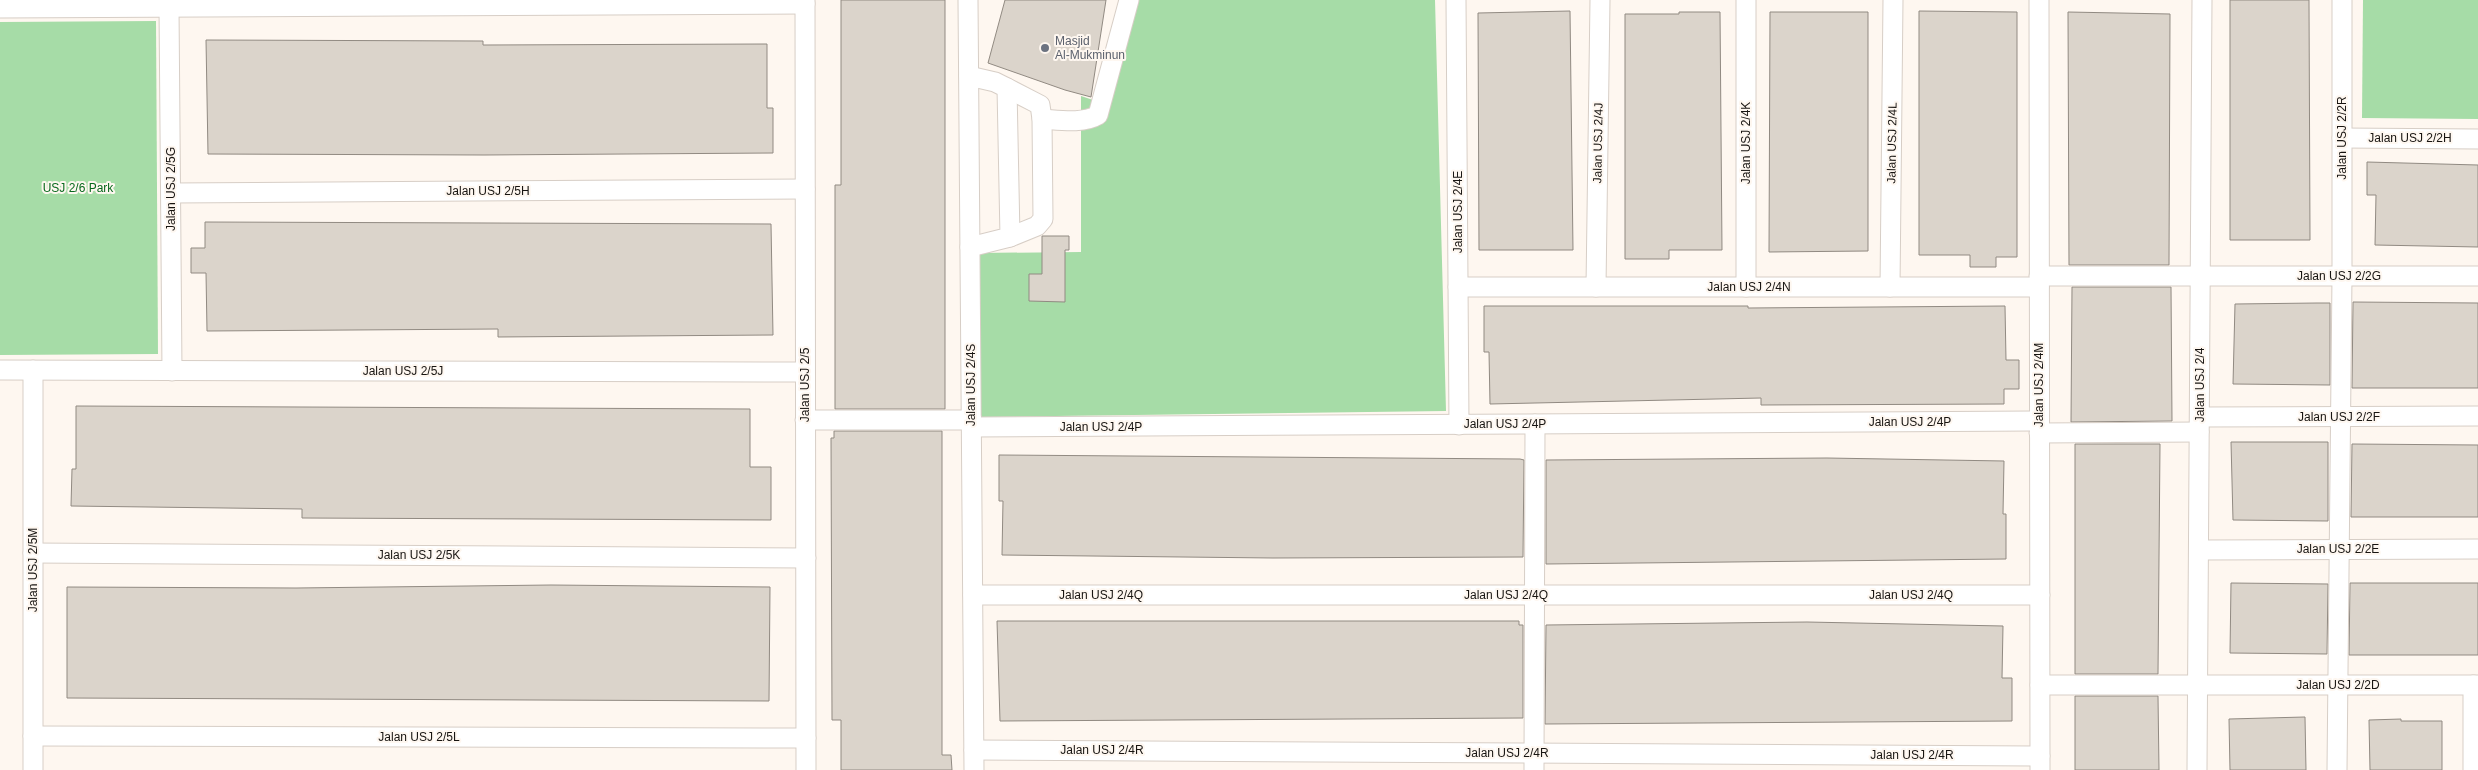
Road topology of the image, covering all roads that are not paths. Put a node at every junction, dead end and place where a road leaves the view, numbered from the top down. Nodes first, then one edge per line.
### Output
1 (968, 0) edge
2 (1130, 0) edge
3 (1456, 0) edge
4 (1600, 0) edge
5 (1746, 0) edge
6 (1893, 0) edge
7 (2039, 0) edge
8 (2202, 0) edge
9 (2342, 0) edge
10 (805, 2) edge
11 (350, 3) edge
12 (169, 7) junction
13 (0, 8) edge
14 (969, 76) junction
15 (1008, 88) junction
16 (1042, 119) junction
17 (2342, 138) junction
18 (2478, 138) edge
19 (805, 189) junction
20 (171, 194) junction
21 (1010, 237) junction
22 (970, 247) junction
23 (2200, 276) junction
24 (2342, 276) junction
25 (2478, 276) edge
26 (2039, 282) junction
27 (1458, 287) junction
28 (1596, 287) junction
29 (1746, 287) junction
30 (1890, 287) junction
31 (0, 370) edge
32 (33, 370) junction
33 (172, 371) junction
34 (806, 372) junction
35 (2340, 416) junction
36 (2478, 416) edge
37 (806, 420) junction
38 (972, 423) junction
39 (1459, 424) junction
40 (1535, 424) junction
41 (2199, 425) junction
42 (2040, 427) junction
43 (2339, 549) junction
44 (2478, 549) edge
45 (2199, 550) junction
46 (33, 553) junction
47 (806, 558) junction
48 (973, 595) junction
49 (1535, 595) junction
50 (2040, 595) junction
51 (2198, 684) junction
52 (2040, 685) junction
53 (2338, 685) junction
54 (2475, 686) edge
55 (33, 736) junction
56 (806, 738) junction
57 (974, 750) junction
58 (1534, 762) edge
59 (2040, 763) edge
60 (33, 770) edge
61 (806, 770) edge
62 (974, 770) edge
63 (2197, 770) edge
64 (2337, 770) edge
65 (2472, 770) edge

1 - 14 street, Jalan USJ 2/4S
2 - 16 street
3 - 27 street, Jalan USJ 2/4E
4 - 28 street, Jalan USJ 2/4J
5 - 29 street, Jalan USJ 2/4K
6 - 30 street, Jalan USJ 2/4L
7 - 26 street, Jalan USJ 2/4M
8 - 23 street, Jalan USJ 2/4
9 - 17 street, Jalan USJ 2/2R
10 - 11 street
10 - 19 street, Jalan USJ 2/5
11 - 12 street
12 - 13 street
12 - 20 street, Jalan USJ 2/5G
14 - 15 street
14 - 22 street, Jalan USJ 2/4S
15 - 16 street
15 - 21 street
16 - 21 street
17 - 18 street, Jalan USJ 2/2H
17 - 24 street, Jalan USJ 2/2R
19 - 20 street, Jalan USJ 2/5H
19 - 34 street, Jalan USJ 2/5
20 - 33 street, Jalan USJ 2/5G
21 - 22 street
22 - 38 street, Jalan USJ 2/4S
23 - 24 street, Jalan USJ 2/2G
23 - 26 street, Jalan USJ 2/2G
23 - 41 street, Jalan USJ 2/4
24 - 25 street, Jalan USJ 2/2G
24 - 35 street, Jalan USJ 2/2R
26 - 30 street, Jalan USJ 2/4N
26 - 42 street, Jalan USJ 2/4M
27 - 28 street, Jalan USJ 2/4N
27 - 39 street, Jalan USJ 2/4E
28 - 29 street, Jalan USJ 2/4N
29 - 30 street, Jalan USJ 2/4N
31 - 32 street, Jalan USJ 2/5J
32 - 33 street, Jalan USJ 2/5J
32 - 46 street, Jalan USJ 2/5M
33 - 34 street, Jalan USJ 2/5J
34 - 37 street, Jalan USJ 2/5
35 - 36 street, Jalan USJ 2/2F
35 - 41 street, Jalan USJ 2/2F
35 - 43 street, Jalan USJ 2/2R
37 - 38 street, Jalan USJ 2/4P
37 - 47 street, Jalan USJ 2/5
38 - 39 street, Jalan USJ 2/4P
38 - 48 street, Jalan USJ 2/4S
39 - 40 street, Jalan USJ 2/4P
40 - 42 street, Jalan USJ 2/4P
40 - 49 street
41 - 42 street, Jalan USJ 2/2F
41 - 45 street, Jalan USJ 2/4
42 - 50 street, Jalan USJ 2/4M
43 - 44 street, Jalan USJ 2/2E
43 - 45 street, Jalan USJ 2/2E
43 - 53 street, Jalan USJ 2/2R
45 - 51 street, Jalan USJ 2/4
46 - 47 street, Jalan USJ 2/5K
46 - 55 street, Jalan USJ 2/5M
47 - 56 street, Jalan USJ 2/5
48 - 49 street, Jalan USJ 2/4Q
48 - 57 street, Jalan USJ 2/4S
49 - 50 street, Jalan USJ 2/4Q
49 - 58 street
50 - 52 street, Jalan USJ 2/4M
51 - 52 street, Jalan USJ 2/2D
51 - 53 street, Jalan USJ 2/2D
51 - 63 street, Jalan USJ 2/4
52 - 59 street, Jalan USJ 2/4M
53 - 54 street, Jalan USJ 2/2D
53 - 64 street, Jalan USJ 2/2R
54 - 65 street
55 - 56 street, Jalan USJ 2/5L
55 - 60 street, Jalan USJ 2/5M
56 - 61 street, Jalan USJ 2/5
57 - 58 street, Jalan USJ 2/4R
57 - 62 street, Jalan USJ 2/4S
58 - 59 street, Jalan USJ 2/4R

